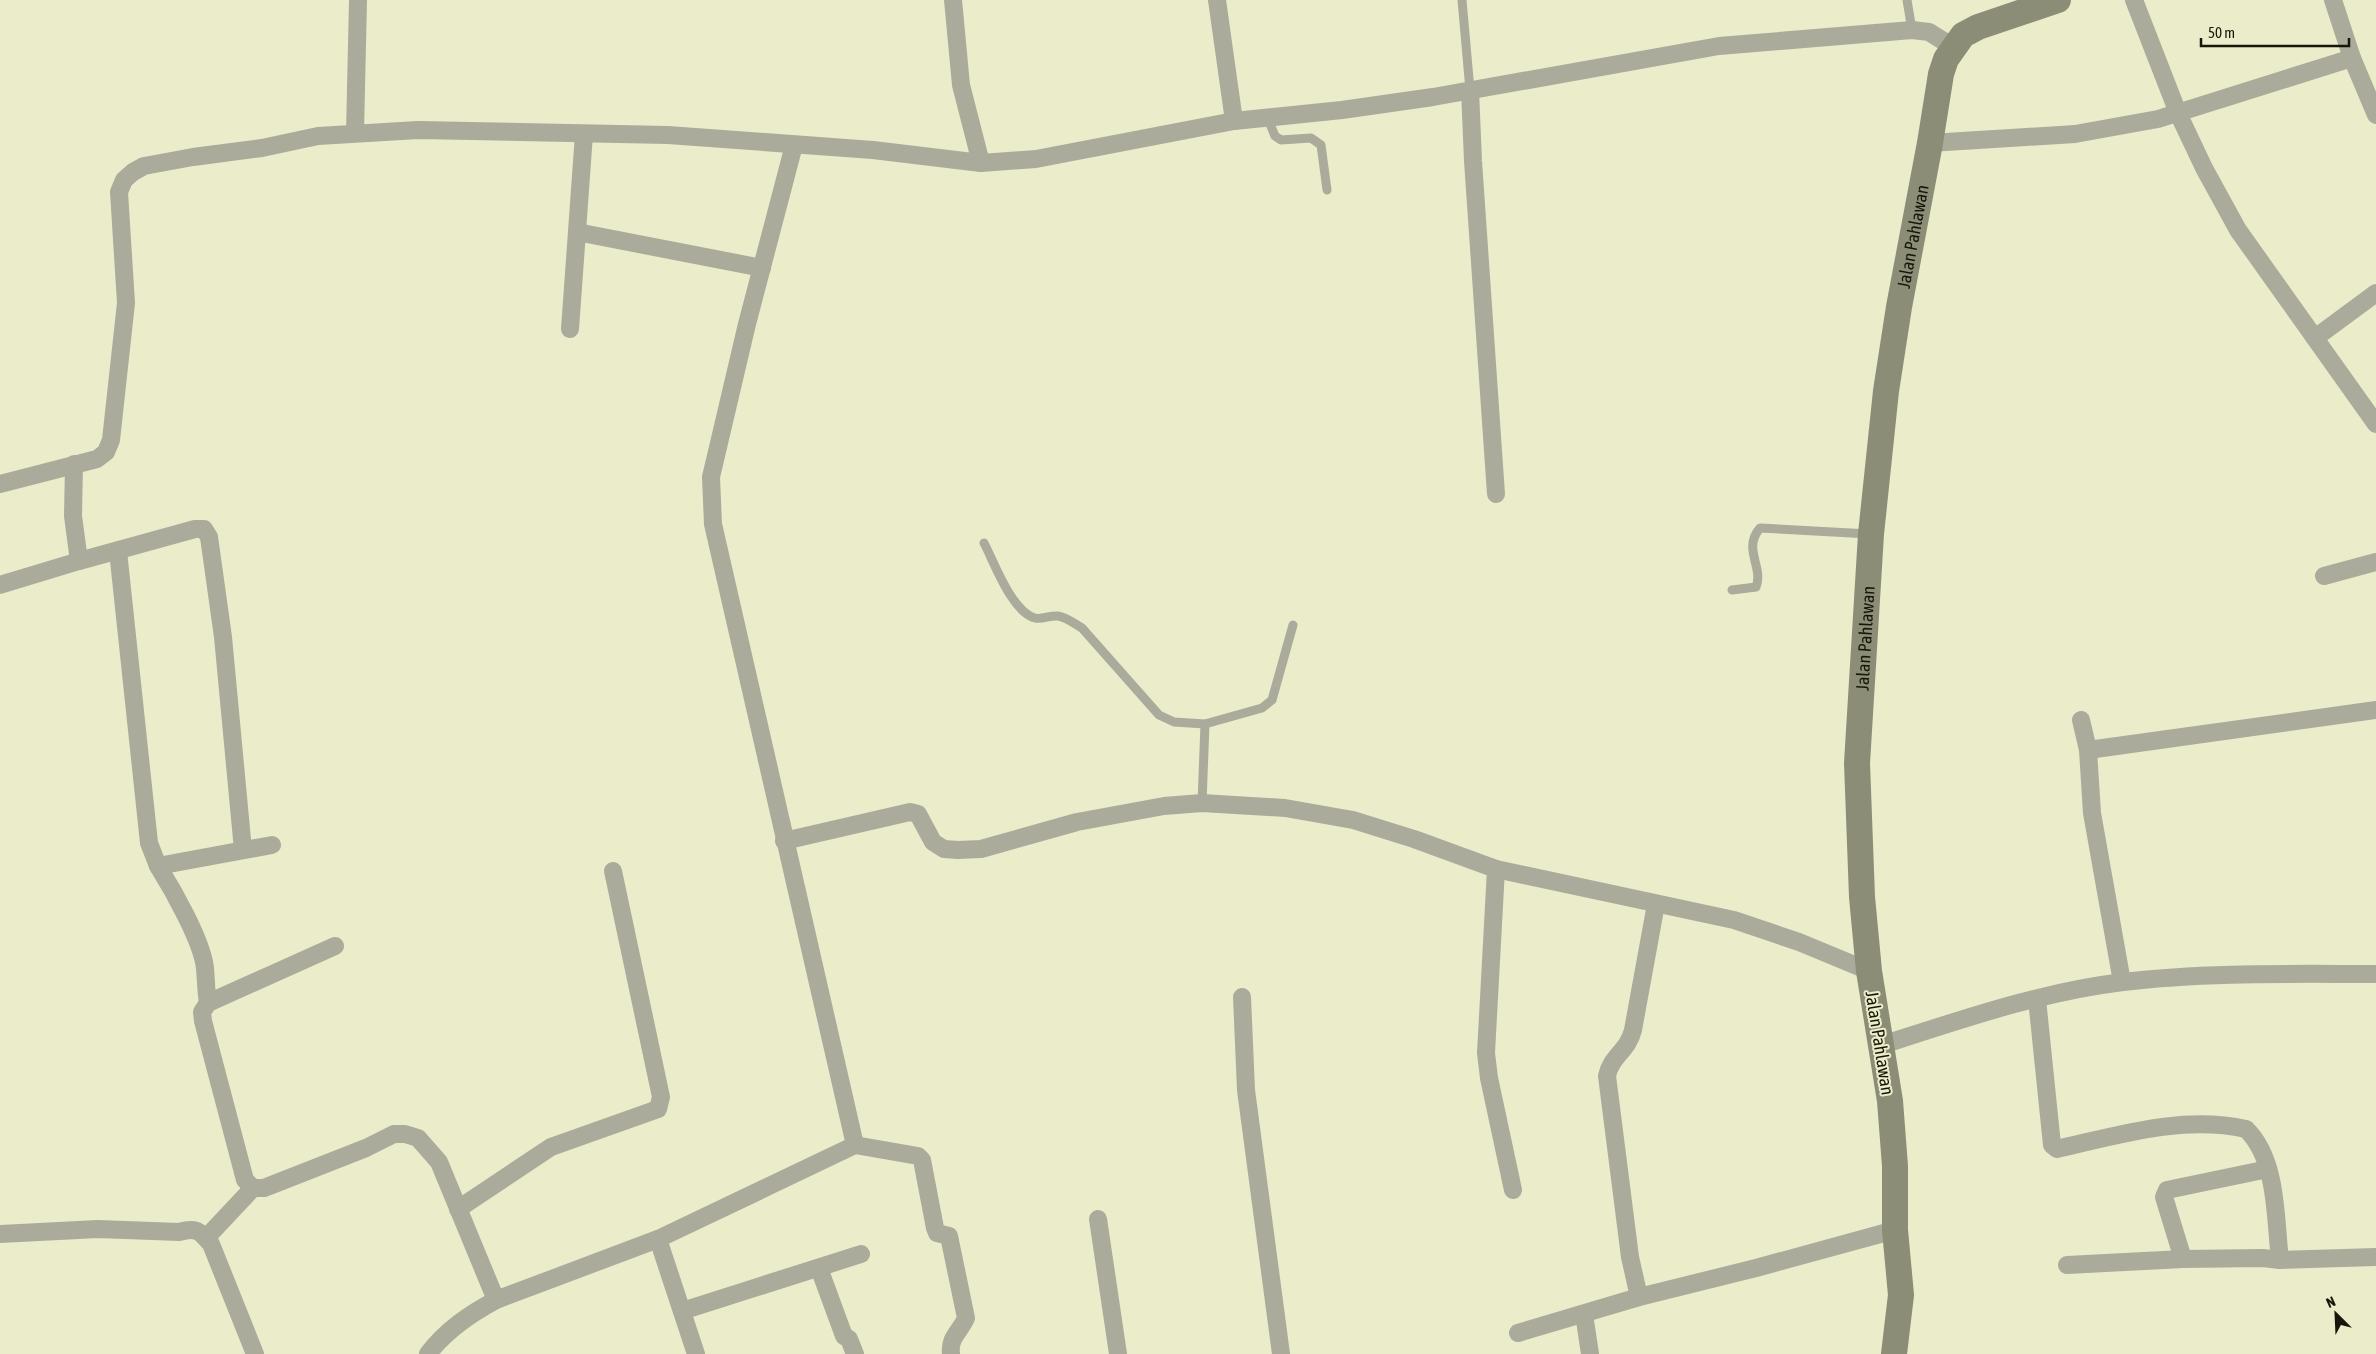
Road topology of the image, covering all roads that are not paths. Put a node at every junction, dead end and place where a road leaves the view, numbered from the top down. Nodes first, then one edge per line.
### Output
1 (358, 0) edge
2 (952, 0) edge
3 (1216, 0) edge
4 (1462, 0) edge
5 (1907, 0) edge
6 (2058, 0) edge
7 (2134, 0) edge
8 (2333, 0) edge
9 (1912, 30) junction
10 (1953, 46) junction
11 (2352, 58) junction
12 (1470, 90) junction
13 (2178, 113) junction
14 (2376, 115) edge
15 (1268, 118) junction
16 (1234, 121) junction
17 (355, 133) junction
18 (584, 134) junction
19 (1930, 144) junction
20 (794, 145) junction
21 (981, 163) junction
22 (1327, 190) dead end
23 (577, 232) junction
24 (762, 268) junction
25 (2376, 293) edge
26 (570, 328) dead end
27 (2315, 338) junction
28 (2376, 424) edge
29 (74, 464) junction
30 (0, 484) edge
31 (1496, 494) dead end
32 (1871, 534) junction
33 (984, 543) dead end
34 (118, 551) junction
35 (80, 561) junction
36 (2376, 562) edge
37 (2324, 576) dead end
38 (0, 585) edge
39 (1732, 590) dead end
40 (1293, 626) dead end
41 (2376, 710) edge
42 (2082, 720) dead end
43 (1205, 724) junction
44 (2088, 750) junction
45 (1202, 803) junction
46 (784, 841) junction
47 (272, 845) dead end
48 (242, 850) junction
49 (158, 866) junction
50 (1496, 869) junction
51 (613, 871) dead end
52 (1656, 904) junction
53 (335, 946) dead end
54 (1869, 971) junction
55 (2376, 974) edge
56 (2122, 982) junction
57 (1242, 997) dead end
58 (2037, 999) junction
59 (208, 1003) junction
60 (1882, 1046) junction
61 (854, 1145) junction
62 (2268, 1169) junction
63 (253, 1188) junction
64 (1513, 1190) dead end
65 (458, 1210) junction
66 (1098, 1219) dead end
67 (1895, 1230) junction
68 (0, 1234) edge
69 (206, 1238) junction
70 (658, 1239) junction
71 (861, 1254) dead end
72 (2376, 1257) edge
73 (2183, 1259) junction
74 (2280, 1260) junction
75 (2067, 1265) dead end
76 (818, 1268) junction
77 (1639, 1297) junction
78 (496, 1300) junction
79 (682, 1312) junction
80 (1584, 1314) junction
81 (1518, 1333) dead end
82 (255, 1354) edge
83 (428, 1354) edge
84 (696, 1354) edge
85 (856, 1354) edge
86 (951, 1354) edge
87 (1118, 1354) edge
88 (1281, 1354) edge
89 (1590, 1354) edge
90 (1894, 1354) edge

1 - 17 street
2 - 21 street
3 - 16 street
4 - 12 lane
5 - 9 lane
6 - 10 main road, Jalan Pahlawan
7 - 13 street
8 - 11 street
9 - 10 street
9 - 12 street
10 - 19 main road, Jalan Pahlawan
11 - 13 street
11 - 14 street
12 - 15 street
12 - 31 street
13 - 19 street
13 - 27 street
15 - 16 street
15 - 22 lane
16 - 21 street
17 - 18 street
17 - 29 street
18 - 20 street
18 - 23 street
19 - 32 main road, Jalan Pahlawan
20 - 21 street
20 - 24 street
23 - 24 street
23 - 26 street
24 - 46 street
25 - 27 street
27 - 28 street
29 - 30 street
29 - 35 street
32 - 39 lane
32 - 54 main road, Jalan Pahlawan
33 - 43 lane
34 - 35 street
34 - 48 street
34 - 49 street
35 - 38 street
36 - 37 street
40 - 43 lane
41 - 44 street
42 - 44 street
43 - 45 lane
44 - 56 street
45 - 46 street
45 - 50 street
46 - 61 street
47 - 48 street
48 - 49 street
49 - 59 street
50 - 52 street
50 - 64 street
51 - 65 street
52 - 54 street
52 - 77 street
53 - 59 street
54 - 60 main road, Jalan Pahlawan
55 - 56 street
56 - 58 street
57 - 88 street
58 - 60 street
58 - 62 street
59 - 63 street
60 - 67 main road, Jalan Pahlawan
61 - 70 street
61 - 86 street
62 - 73 street
62 - 74 street
63 - 65 street
63 - 69 street
65 - 78 street
66 - 87 street
67 - 77 street
67 - 90 main road, Jalan Pahlawan
68 - 69 street
69 - 82 street
70 - 78 street
70 - 79 street
71 - 76 street
72 - 74 street
73 - 74 street
73 - 75 street
76 - 79 street
76 - 85 street
77 - 80 street
78 - 83 street
79 - 84 street
80 - 81 street
80 - 89 street

